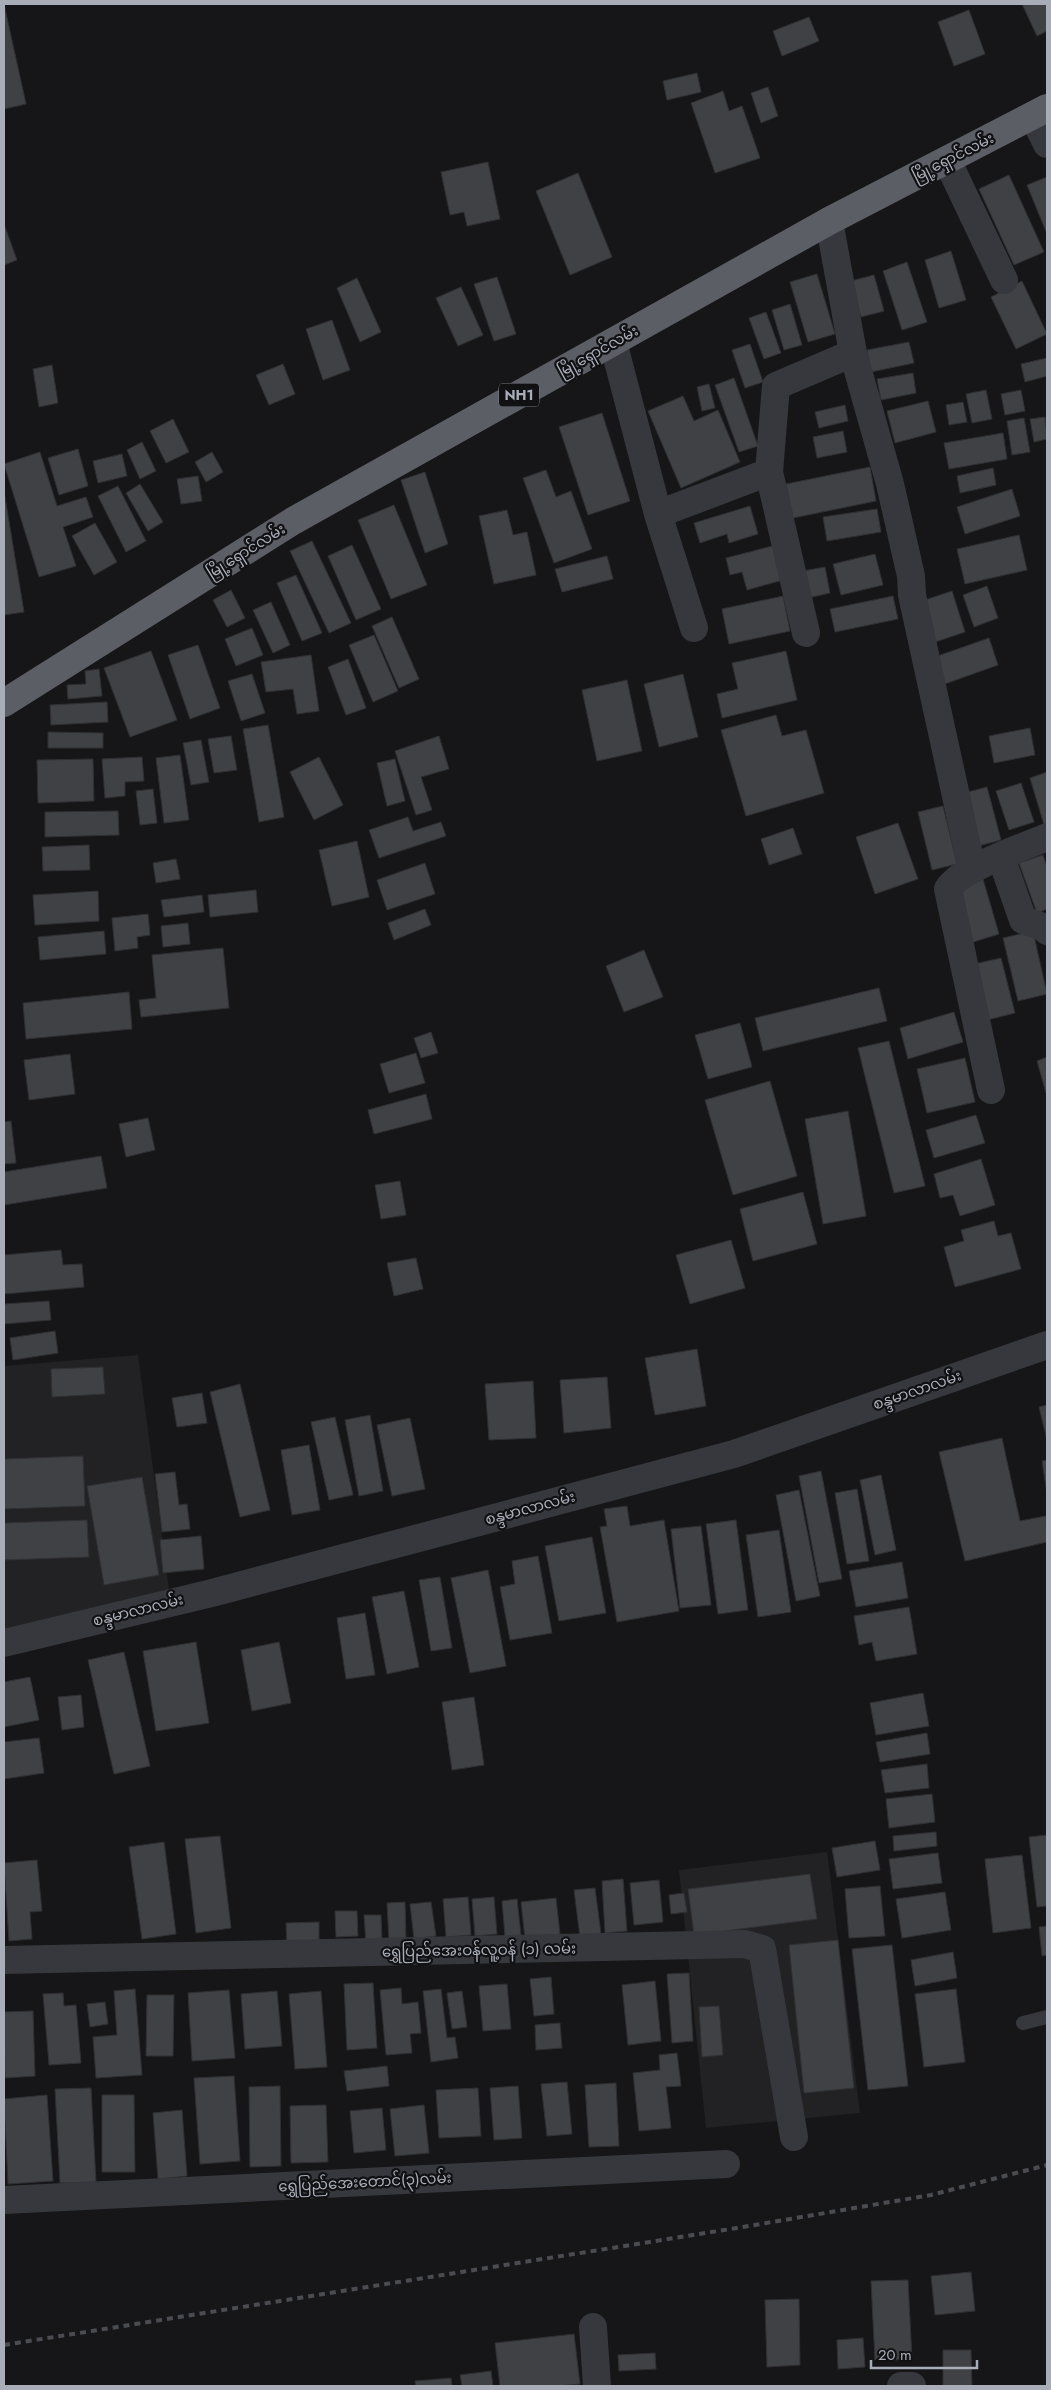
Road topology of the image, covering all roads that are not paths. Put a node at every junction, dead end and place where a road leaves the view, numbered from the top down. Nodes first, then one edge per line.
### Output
1 (1040, 112) edge
2 (1047, 144) edge
3 (947, 160) junction
4 (829, 221) junction
5 (1004, 280) dead end
6 (613, 342) junction
7 (853, 353) junction
8 (769, 472) junction
9 (658, 514) junction
10 (694, 628) dead end
11 (806, 633) dead end
12 (4, 705) edge
13 (1047, 837) edge
14 (1001, 857) junction
15 (972, 869) junction
16 (1047, 931) edge
17 (991, 1090) dead end
18 (1047, 1344) edge
19 (4, 1643) edge
20 (4, 1960) edge
21 (1047, 2017) edge
22 (1023, 2023) dead end
23 (794, 2138) dead end
24 (726, 2164) dead end
25 (4, 2200) edge
26 (593, 2327) dead end
27 (597, 2386) edge
28 (901, 2386) edge
29 (912, 2386) edge

1 - 2 street
1 - 3 highway, မြို့ရှောင်လမ်း / NH1
3 - 4 highway, မြို့ရှောင်လမ်း / NH1
3 - 5 street
4 - 6 highway, မြို့ရှောင်လမ်း / NH1
4 - 7 street
6 - 9 street
6 - 12 highway, မြို့ရှောင်လမ်း / NH1
7 - 8 street
7 - 15 street
8 - 9 street
8 - 11 street
9 - 10 street
13 - 14 street
14 - 15 street
14 - 16 street
15 - 17 street
18 - 19 street, စန္ဒမာလာလမ်း
20 - 23 street, ရွှေပြည်အေးဝန်လူ့ဝန် (၁) လမ်း
21 - 22 lane
24 - 25 street, ရွှေပြည်အေးတောင်(၃)လမ်း
26 - 27 street
28 - 29 street

